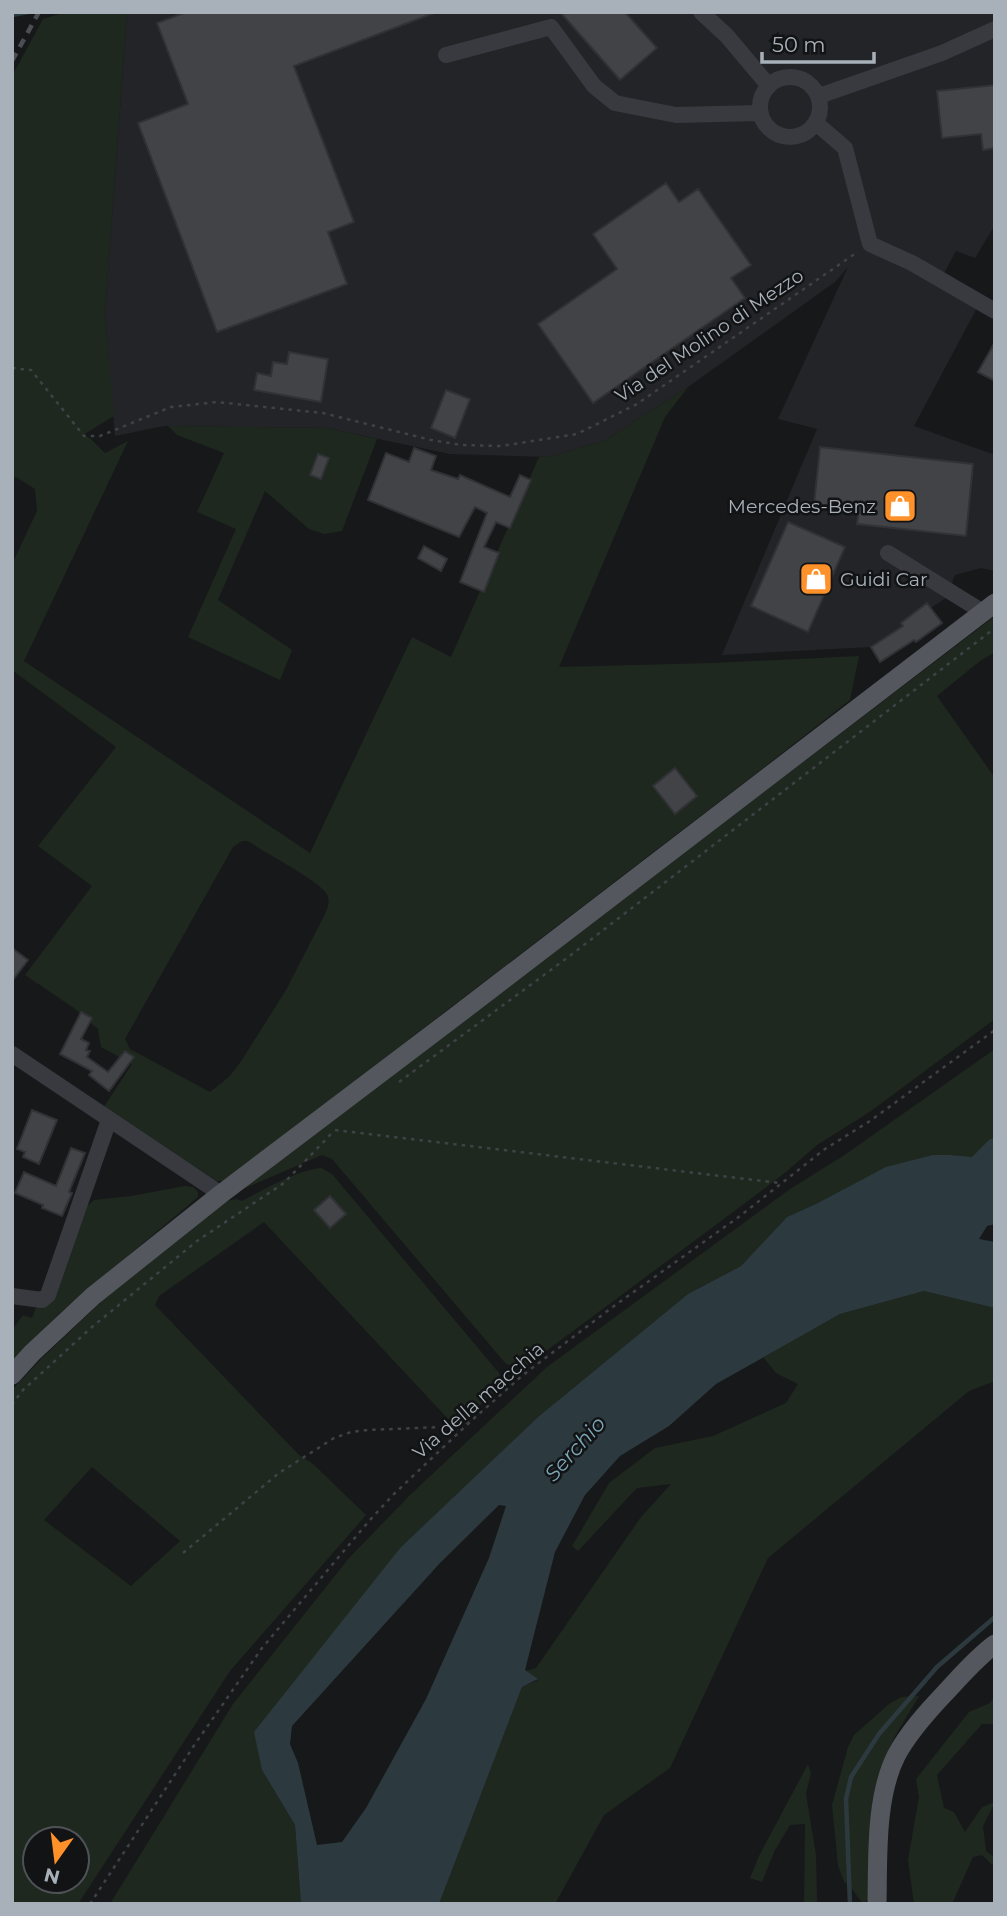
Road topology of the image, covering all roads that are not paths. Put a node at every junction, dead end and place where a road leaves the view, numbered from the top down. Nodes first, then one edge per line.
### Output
1 (701, 12) edge
2 (995, 29) edge
3 (446, 55) dead end
4 (769, 86) junction
5 (819, 96) junction
6 (760, 113) junction
7 (816, 123) junction
8 (995, 311) edge
9 (888, 552) dead end
10 (989, 607) edge
11 (12, 1055) edge
12 (109, 1120) junction
13 (221, 1194) junction
14 (12, 1296) edge
15 (12, 1375) edge
16 (995, 1644) edge
17 (877, 1904) edge

1 - 4 street
2 - 5 street
3 - 6 street
4 - 5 street
4 - 6 street
5 - 7 street
6 - 7 street
7 - 8 street
9 - 10 street
10 - 13 main road
11 - 12 street
12 - 13 street
12 - 14 street
13 - 15 main road
16 - 17 main road

